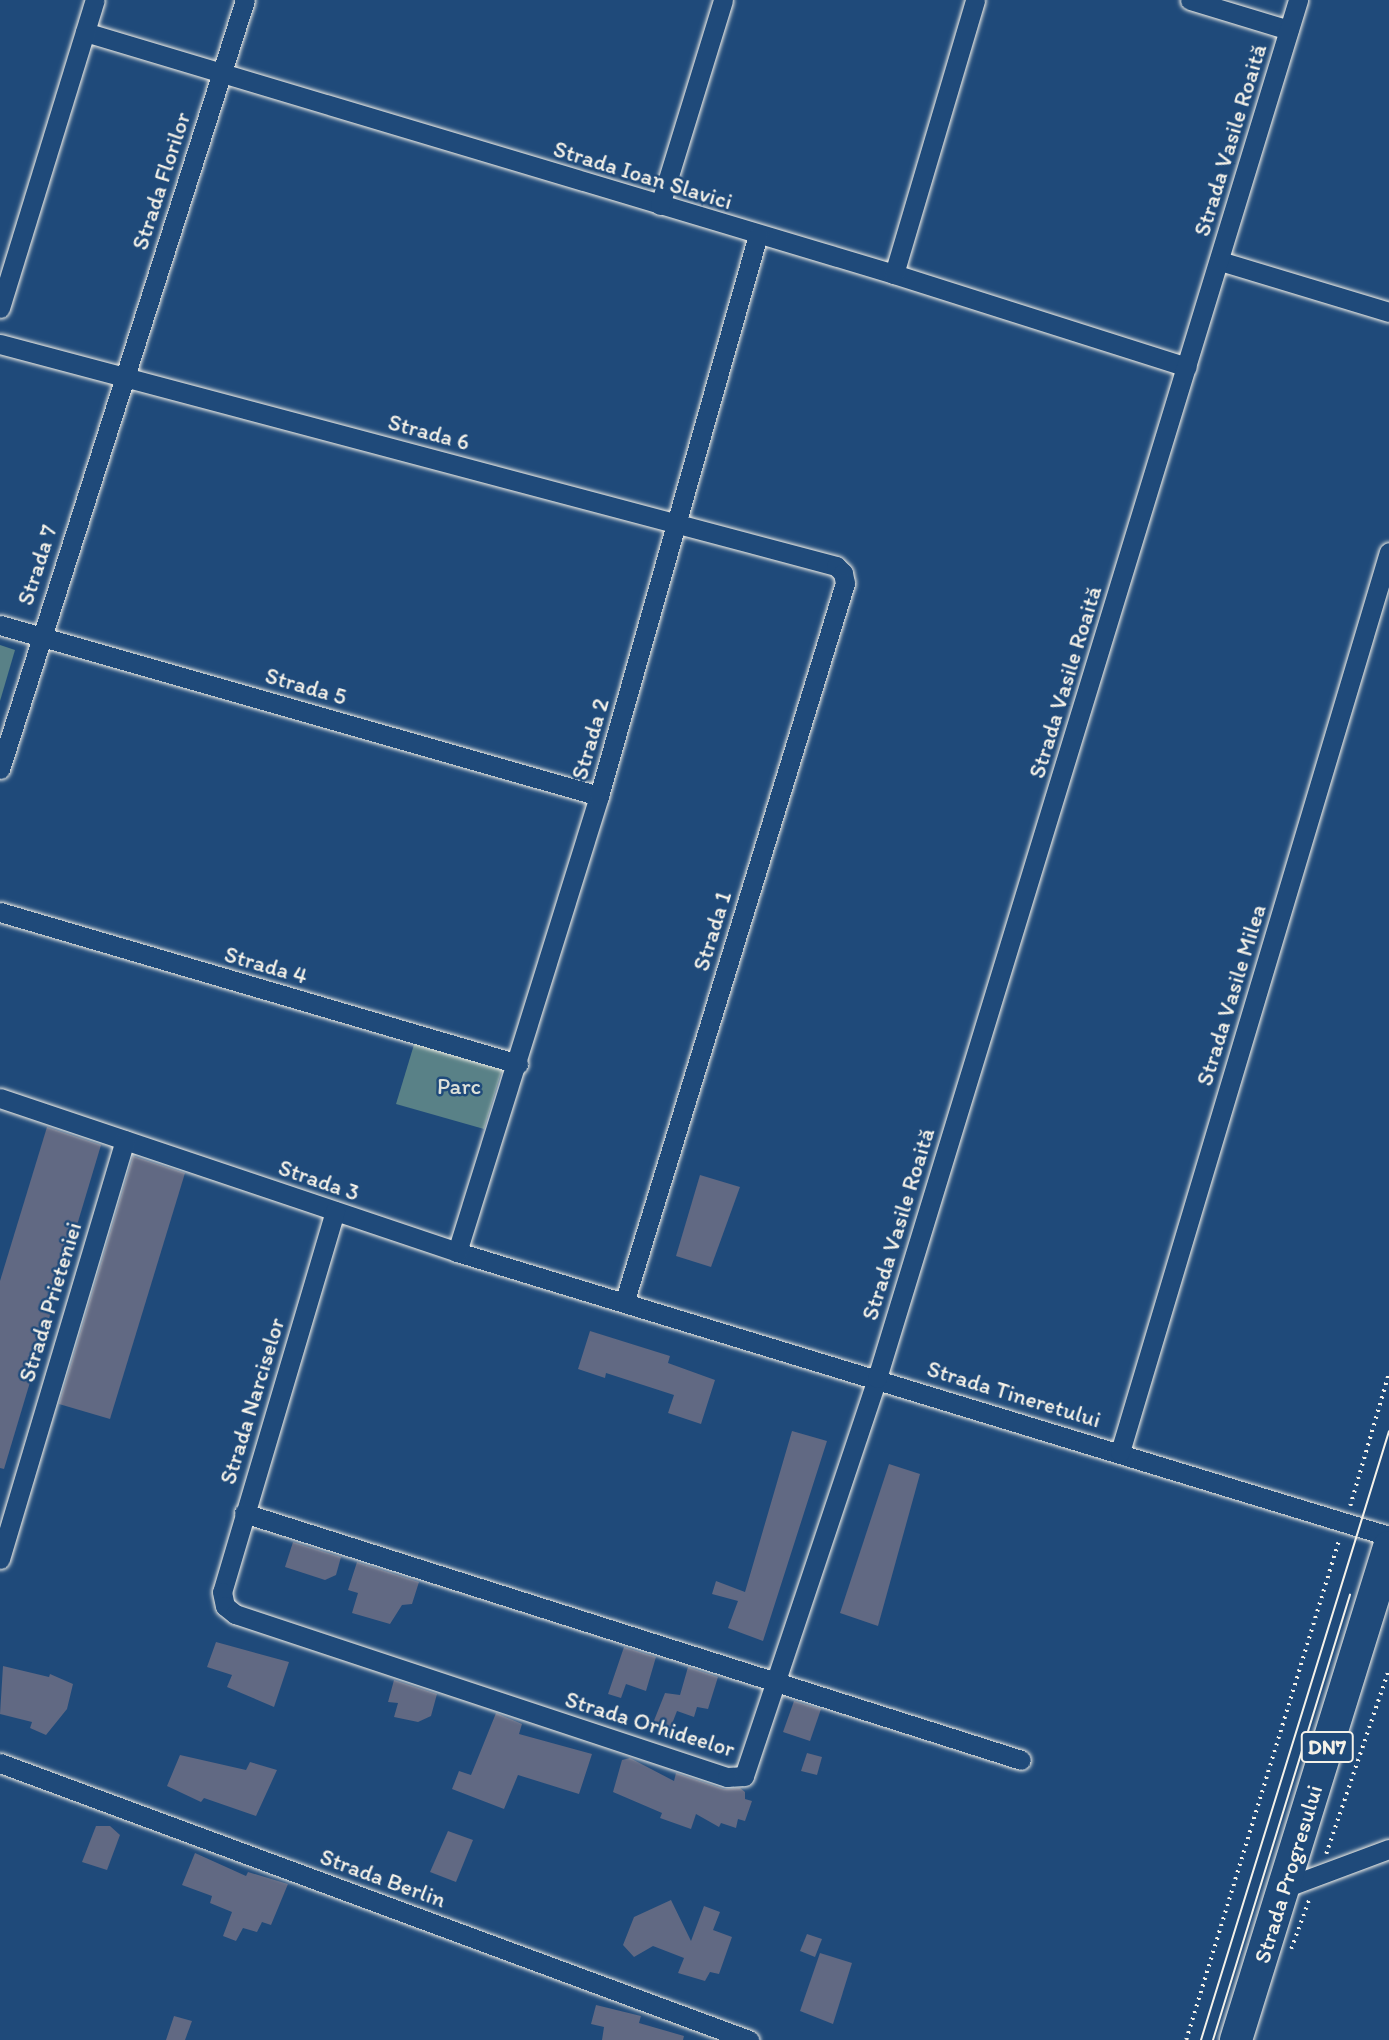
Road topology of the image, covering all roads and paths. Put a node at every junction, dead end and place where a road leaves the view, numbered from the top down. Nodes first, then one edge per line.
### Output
1 (95, 0) edge
2 (245, 0) edge
3 (723, 0) edge
4 (975, 0) edge
5 (1189, 0) edge
6 (1298, 0) edge
7 (1289, 30) junction
8 (85, 32) junction
9 (221, 74) junction
10 (660, 205) junction
11 (758, 235) junction
12 (1220, 261) junction
13 (894, 274) junction
14 (0, 308) edge
15 (1389, 312) edge
16 (0, 344) edge
17 (1187, 367) junction
18 (124, 377) junction
19 (678, 524) junction
20 (1389, 552) edge
21 (843, 573) joint
22 (0, 625) edge
23 (39, 635) junction
24 (0, 769) edge
25 (599, 796) junction
26 (0, 912) edge
27 (518, 1065) junction
28 (0, 1098) edge
29 (125, 1140) junction
30 (335, 1211) junction
31 (457, 1252) junction
32 (624, 1303) junction
33 (1389, 1373) edge
34 (877, 1377) junction
35 (1120, 1452) junction
36 (244, 1513) junction
37 (1345, 1522) junction
38 (1389, 1536) edge
39 (1389, 1546) edge
40 (0, 1559) edge
41 (225, 1606) joint
42 (777, 1679) junction
43 (1021, 1760) dead end
44 (0, 1763) edge
45 (1389, 1849) edge
46 (1284, 1888) junction
47 (749, 2040) edge
48 (1186, 2040) edge
49 (1236, 2040) edge

1 - 8 street
2 - 9 street, Strada Florilor
3 - 10 street
4 - 13 street
5 - 7 street
6 - 7 street, Strada Vasile Roaită
7 - 12 street, Strada Vasile Roaită
8 - 9 street, Strada Ioan Slavici
8 - 14 street
9 - 10 street, Strada Ioan Slavici
9 - 18 street, Strada Florilor
10 - 11 street, Strada Ioan Slavici
11 - 13 street, Strada Ioan Slavici
11 - 19 street, Strada 2
12 - 15 street
12 - 17 street, Strada Vasile Roaită
13 - 17 street, Strada Ioan Slavici
16 - 18 street, Strada 6
17 - 34 street, Strada Vasile Roaită
18 - 19 street, Strada 6
18 - 23 street, Strada 7
19 - 21 street, Strada 6
19 - 25 street, Strada 2
20 - 35 street, Strada Vasile Milea
21 - 32 street, Strada 1
22 - 23 street, Strada 5
23 - 24 street, Strada 7
23 - 25 street, Strada 5
25 - 27 street, Strada 2
26 - 27 street, Strada 4
27 - 31 street, Strada 2
28 - 29 street, Strada 3
29 - 30 street, Strada 3
29 - 40 street, Strada Prieteniei
30 - 31 street, Strada 3
30 - 36 street, Strada Narciselor
31 - 32 street, Strada 3
32 - 34 street, Strada Tineretului
33 - 37 path
34 - 35 street, Strada Tineretului
34 - 42 street, Strada Orhideelor
35 - 37 street, Strada Tineretului
36 - 41 street, Strada Narciselor
36 - 42 street
37 - 38 street, Strada Tineretului
37 - 48 path
39 - 46 main road, Strada Progresului / DN7
41 - 42 street, Strada Orhideelor
42 - 43 street
44 - 47 street, Strada Berlin
45 - 46 street
46 - 49 main road, Strada Progresului / DN7

